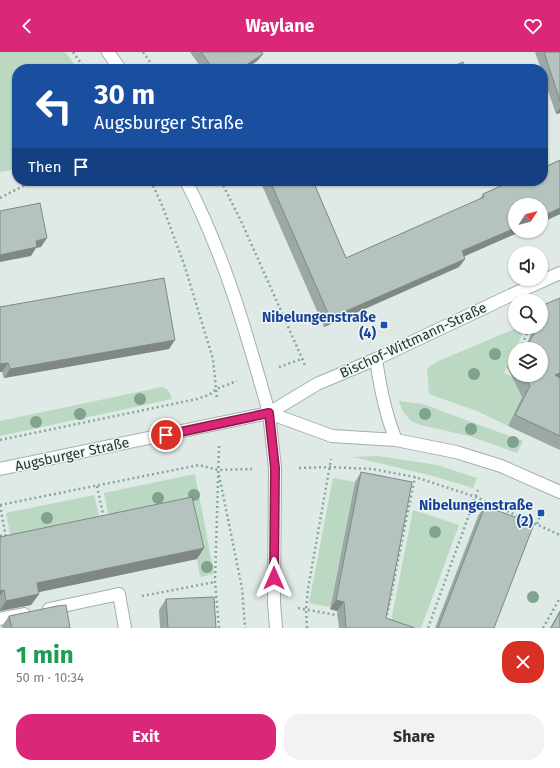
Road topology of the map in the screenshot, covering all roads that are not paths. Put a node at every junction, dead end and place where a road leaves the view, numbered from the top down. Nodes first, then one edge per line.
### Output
1 (108, 52) edge
2 (116, 64) edge
3 (188, 186) edge
4 (560, 273) edge
5 (376, 359) junction
6 (269, 413) junction
7 (396, 440) junction
8 (0, 469) edge
9 (560, 492) edge
10 (0, 619) edge
11 (125, 628) edge
12 (276, 628) edge

1 - 2 street
3 - 6 street
4 - 5 street, Bischof-Wittmann-Straße
5 - 6 street, Bischof-Wittmann-Straße
5 - 7 street
6 - 7 street
6 - 8 street, Augsburger Straße
6 - 12 street
7 - 9 street
10 - 11 street

